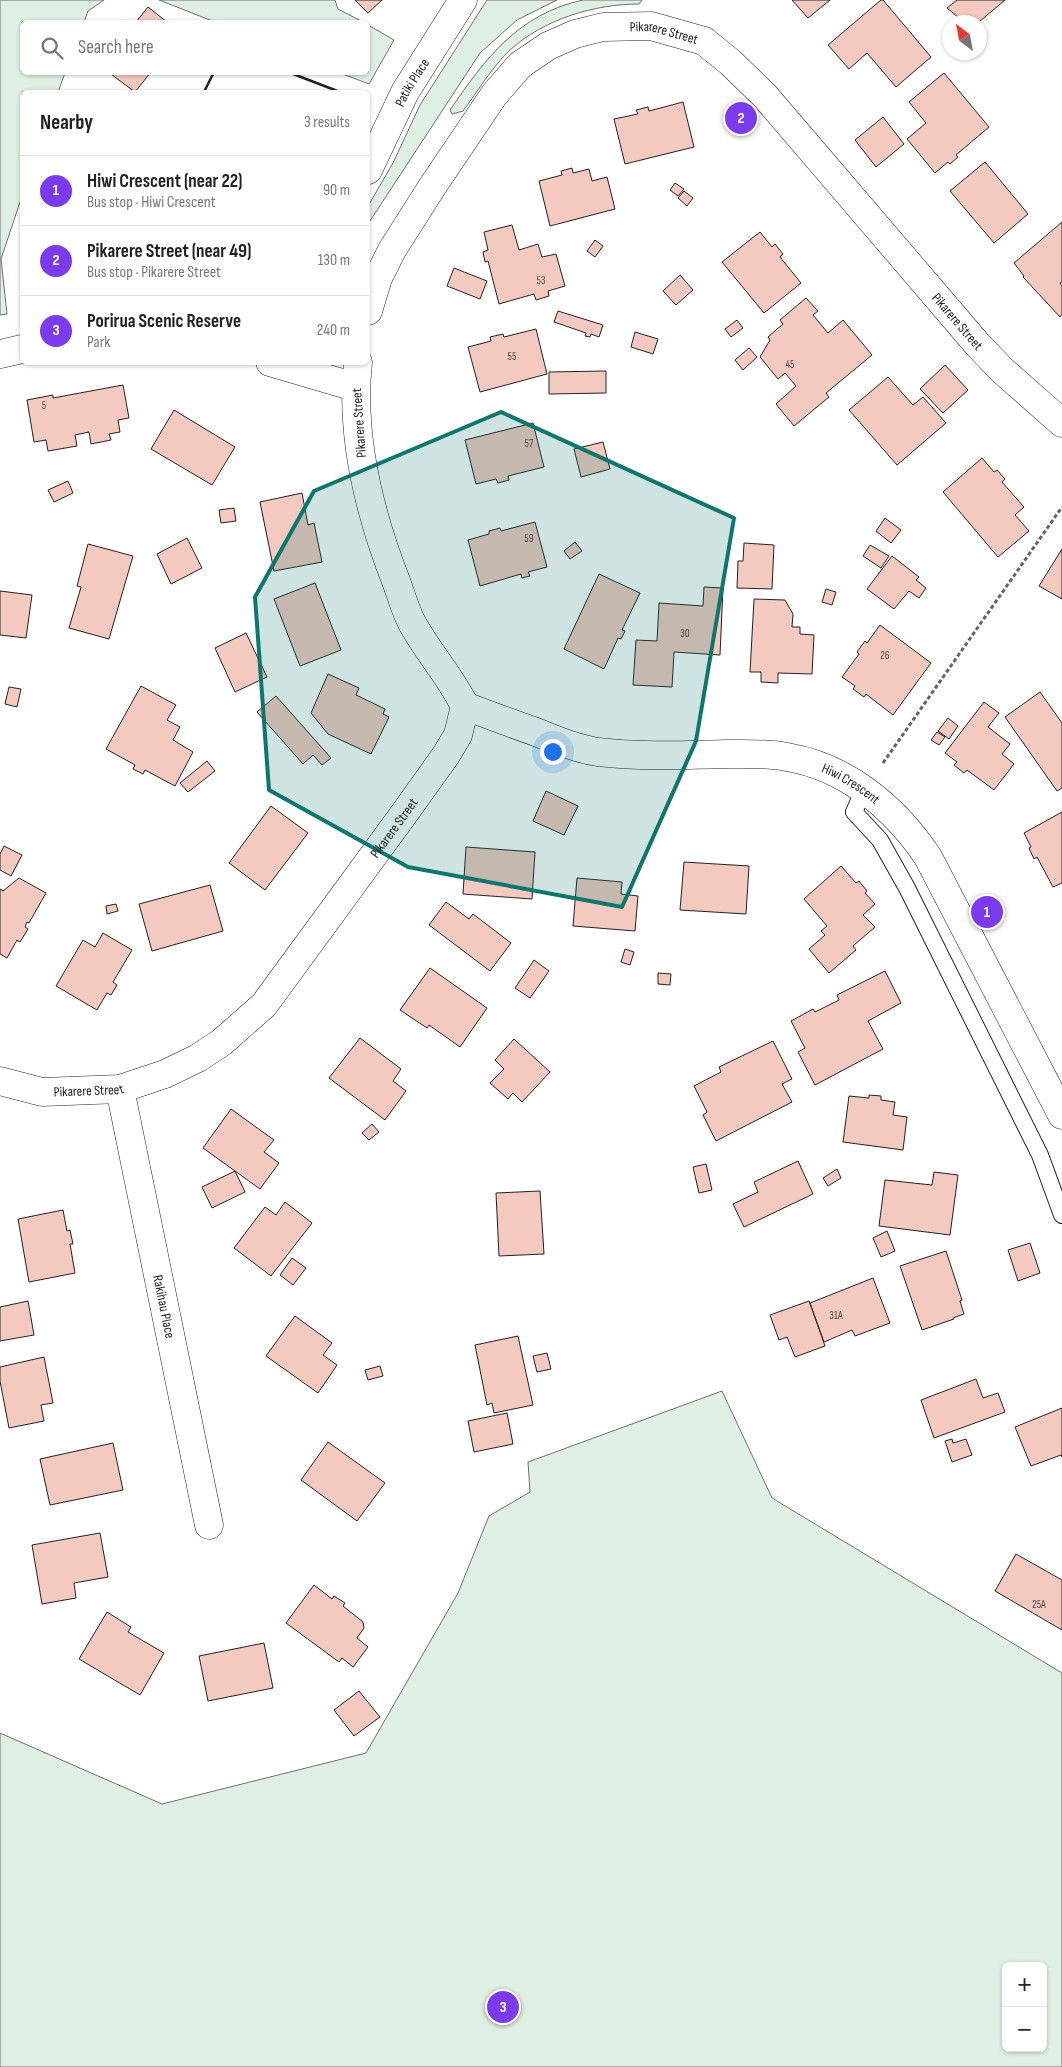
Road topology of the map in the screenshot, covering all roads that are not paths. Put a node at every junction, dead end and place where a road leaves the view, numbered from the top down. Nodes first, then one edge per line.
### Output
1 (463, 0) edge
2 (370, 166) edge
3 (370, 304) edge
4 (20, 349) edge
5 (0, 354) edge
6 (290, 365) edge
7 (356, 375) edge
8 (1062, 423) edge
9 (465, 706) junction
10 (864, 789) junction
11 (0, 1081) edge
12 (120, 1089) junction
13 (1062, 1115) edge
14 (1062, 1214) edge
15 (209, 1525) dead end

1 - 2 street, Patiki Place
3 - 8 street, Pikarere Street
4 - 5 street
6 - 7 street
7 - 9 street, Pikarere Street
9 - 10 street, Hiwi Crescent
9 - 12 street, Pikarere Street
10 - 13 street, Hiwi Crescent
10 - 14 lane
11 - 12 street, Pikarere Street
12 - 15 street, Rakihau Place

